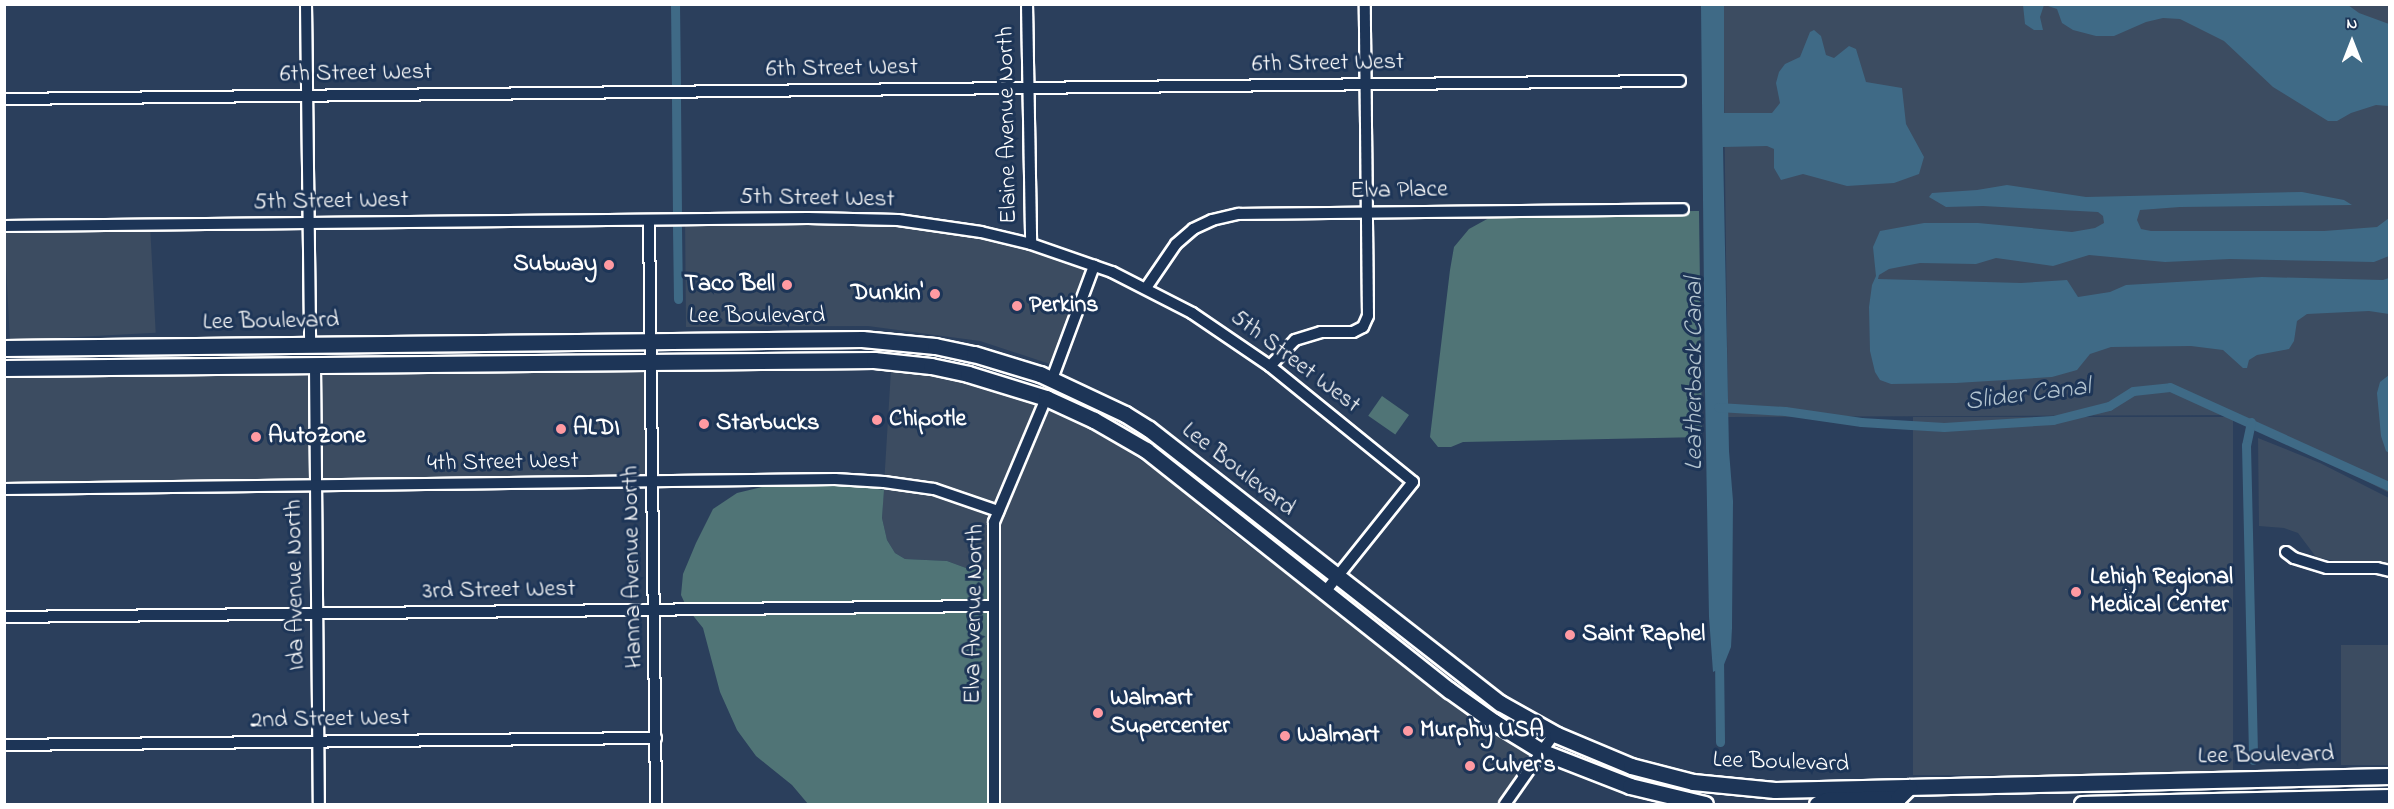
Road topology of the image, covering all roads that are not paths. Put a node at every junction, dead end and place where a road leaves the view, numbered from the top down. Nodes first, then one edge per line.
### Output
1 (306, 4) edge
2 (1028, 4) edge
3 (1365, 4) edge
4 (1680, 81) dead end
5 (1366, 84) junction
6 (1029, 88) junction
7 (307, 96) junction
8 (4, 99) edge
9 (1683, 209) dead end
10 (1367, 213) junction
11 (649, 220) junction
12 (309, 224) junction
13 (4, 226) edge
14 (1031, 244) junction
15 (1094, 266) junction
16 (1146, 288) junction
17 (651, 341) junction
18 (446, 343) junction
19 (310, 344) junction
20 (4, 348) edge
21 (651, 361) junction
22 (892, 361) junction
23 (315, 365) junction
24 (165, 366) junction
25 (1270, 366) junction
26 (4, 368) edge
27 (1052, 379) junction
28 (1046, 398) junction
29 (1194, 464) junction
30 (653, 482) junction
31 (316, 486) junction
32 (4, 489) edge
33 (998, 511) junction
34 (2286, 552) dead end
35 (2390, 571) edge
36 (1338, 577) junction
37 (1324, 593) junction
38 (994, 606) junction
39 (654, 610) junction
40 (317, 613) junction
41 (4, 616) edge
42 (1554, 734) junction
43 (656, 738) junction
44 (319, 742) junction
45 (4, 745) edge
46 (1543, 752) junction
47 (2390, 776) edge
48 (2218, 780) junction
49 (1909, 787) junction
50 (2388, 796) edge
51 (2218, 803) edge
52 (319, 804) edge
53 (656, 804) edge
54 (994, 804) edge
55 (1505, 804) edge
56 (1705, 804) edge
57 (1817, 804) edge
58 (2082, 804) edge

1 - 7 street
2 - 6 street, Elaine Avenue North
3 - 5 street
4 - 5 street, 6th Street West
5 - 6 street, 6th Street West
5 - 10 street
6 - 7 street, 6th Street West
6 - 14 street, Elaine Avenue North
7 - 8 street, 6th Street West
7 - 12 street
9 - 10 street, Elva Place
10 - 16 street, Elva Place
10 - 25 street
11 - 12 street, 5th Street West
11 - 14 street, 5th Street West
11 - 17 street, Hanna Avenue North
12 - 13 street, 5th Street West
12 - 19 street
14 - 15 street, 5th Street West
15 - 16 street, 5th Street West
15 - 27 street
16 - 25 street, 5th Street West
17 - 18 main road, Lee Boulevard
17 - 21 street, Hanna Avenue North
17 - 27 main road, Lee Boulevard
18 - 19 main road, Lee Boulevard
18 - 23 main road
19 - 20 main road, Lee Boulevard
19 - 24 main road
21 - 22 main road, Lee Boulevard
21 - 23 main road, Lee Boulevard
21 - 30 street, Hanna Avenue North
22 - 27 main road
22 - 28 main road, Lee Boulevard
23 - 24 main road, Lee Boulevard
23 - 31 street, Ida Avenue North
24 - 26 main road, Lee Boulevard
25 - 36 street, 5th Street West
27 - 29 main road, Lee Boulevard
28 - 29 main road
28 - 33 street, Elva Avenue North
28 - 37 main road, Lee Boulevard
29 - 36 main road, Lee Boulevard
30 - 31 street, 4th Street West
30 - 33 street, 4th Street West
30 - 39 street, Hanna Avenue North
31 - 32 street, 4th Street West
31 - 40 street, Ida Avenue North
33 - 38 street, Elva Avenue North
34 - 35 street
36 - 37 street, 5th Street West
36 - 42 main road, Lee Boulevard
37 - 46 main road, Lee Boulevard
38 - 39 street, 3rd Street West
38 - 54 street, Elva Avenue North
39 - 40 street, 3rd Street West
39 - 43 street, Hanna Avenue North
40 - 41 street, 3rd Street West
40 - 44 street, Ida Avenue North
42 - 46 street
42 - 49 main road, Lee Boulevard
43 - 44 street, 2nd Street West
43 - 53 street, Hanna Avenue North
44 - 45 street, 2nd Street West
44 - 52 street, Ida Avenue North
46 - 55 street
46 - 56 main road, Lee Boulevard
47 - 48 main road, Lee Boulevard
48 - 49 main road, Lee Boulevard
48 - 51 street
49 - 57 main road
50 - 51 main road, Lee Boulevard
51 - 58 main road, Lee Boulevard

